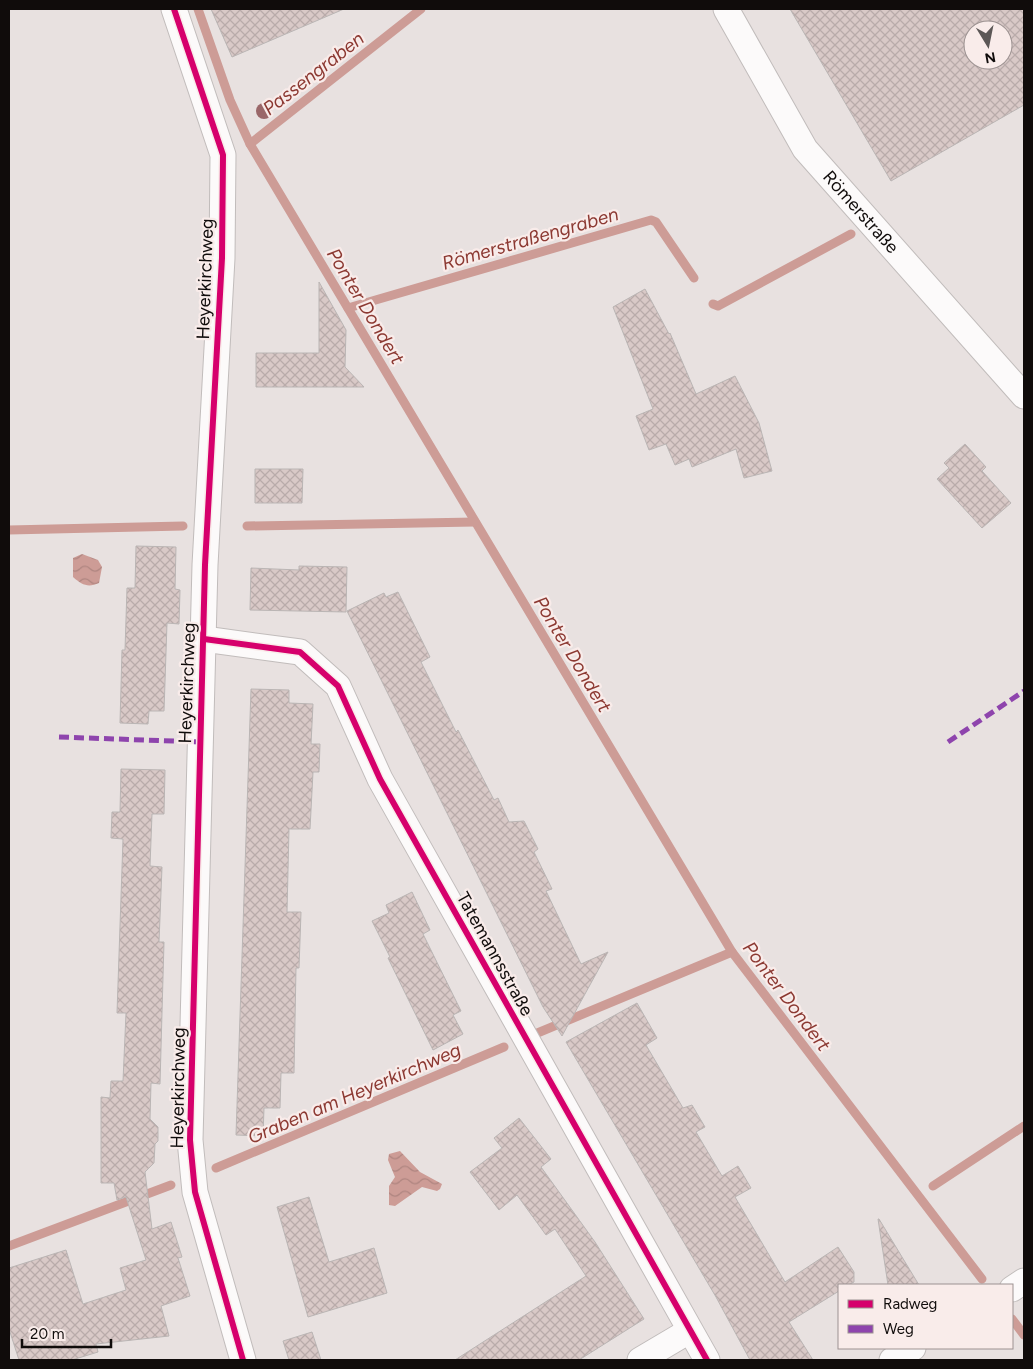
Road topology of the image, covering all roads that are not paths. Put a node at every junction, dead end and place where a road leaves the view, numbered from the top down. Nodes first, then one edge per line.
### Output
1 (174, 9) edge
2 (726, 9) edge
3 (1024, 396) edge
4 (204, 639) junction
5 (1024, 1281) edge
6 (1013, 1288) edge
7 (689, 1331) junction
8 (911, 1349) edge
9 (243, 1360) edge
10 (640, 1360) edge
11 (707, 1360) edge
12 (892, 1360) edge

1 - 4 street, Heyerkirchweg
2 - 3 street, Römerstraße
4 - 7 street, Tatemannsstraße
4 - 9 street, Heyerkirchweg
5 - 6 street
7 - 10 street
7 - 11 street, Tatemannsstraße
8 - 12 street

